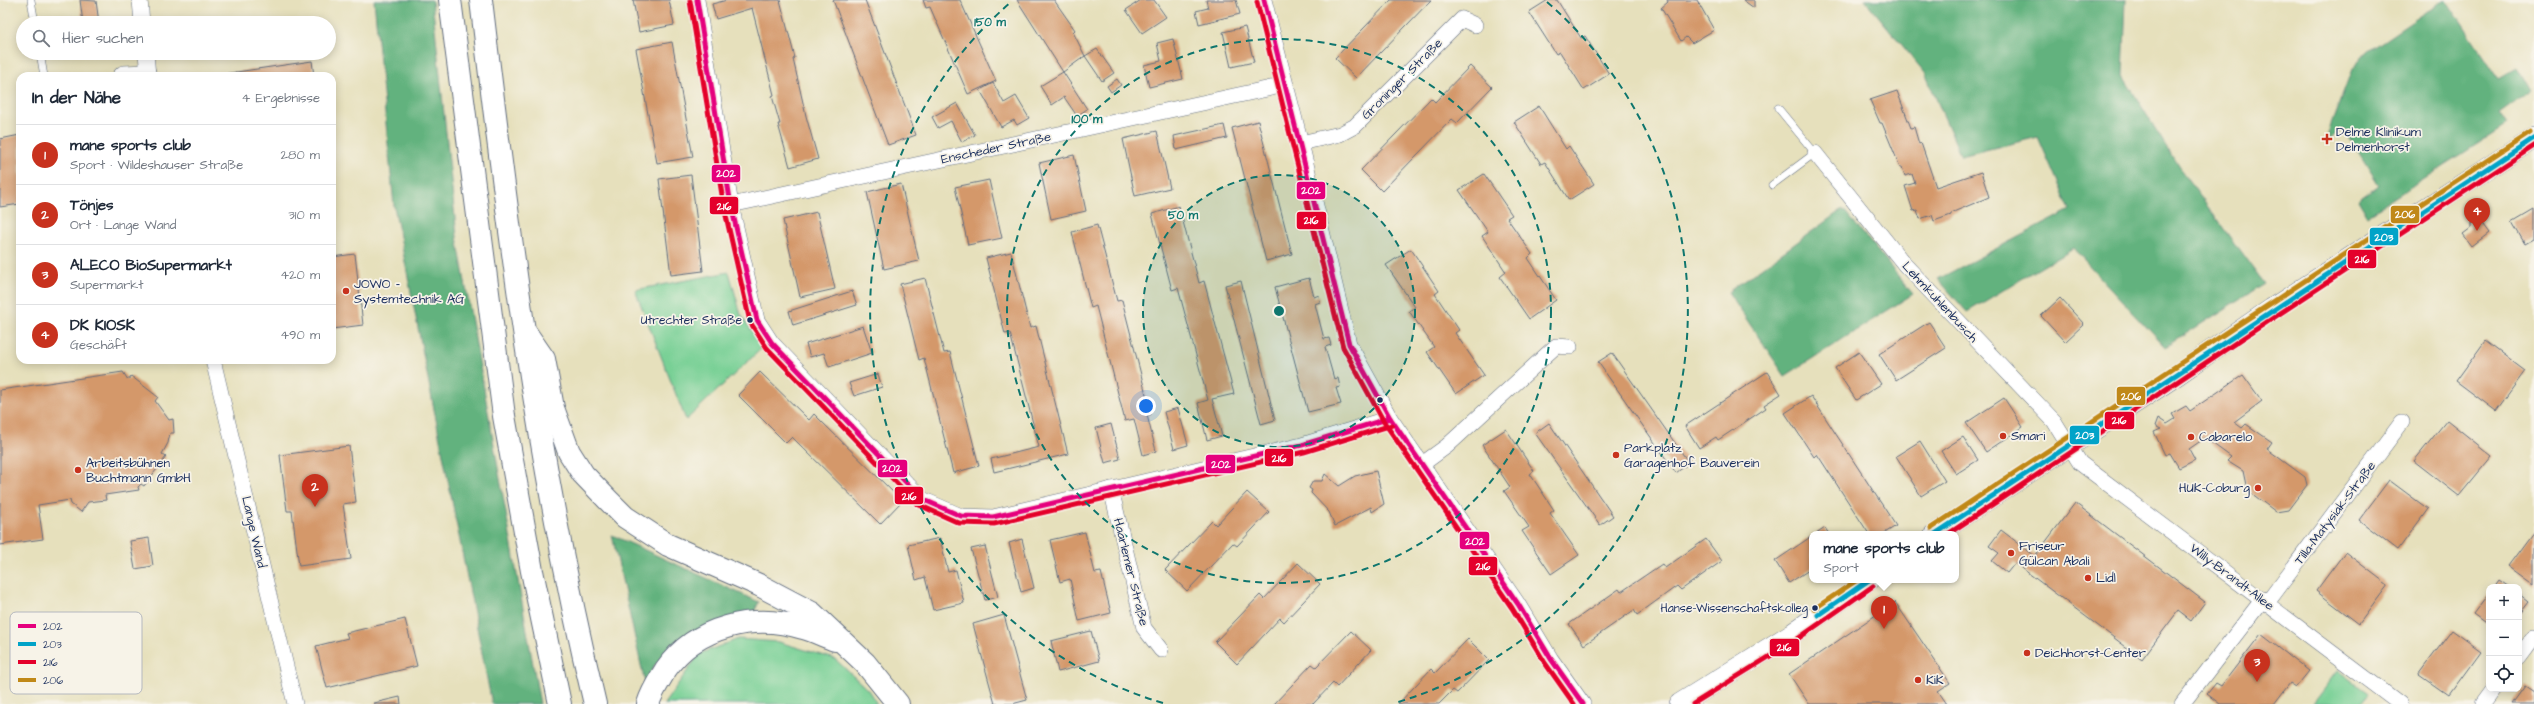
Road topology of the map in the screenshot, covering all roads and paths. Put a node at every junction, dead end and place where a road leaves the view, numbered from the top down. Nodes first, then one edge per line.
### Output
1 (31, 0) edge
2 (140, 0) edge
3 (450, 0) edge
4 (481, 0) edge
5 (697, 0) edge
6 (1264, 0) edge
7 (34, 16) edge
8 (141, 16) edge
9 (1475, 25) dead end
10 (41, 60) edge
11 (147, 60) edge
12 (43, 72) edge
13 (148, 72) edge
14 (1284, 85) junction
15 (1778, 108) dead end
16 (2534, 138) edge
17 (1302, 143) junction
18 (1815, 153) junction
19 (1772, 185) dead end
20 (731, 205) junction
21 (523, 328) junction
22 (1570, 347) dead end
23 (214, 364) edge
24 (1390, 418) junction
25 (2402, 422) dead end
26 (2068, 446) junction
27 (1421, 465) junction
28 (1111, 489) junction
29 (1940, 531) edge
30 (1865, 583) edge
31 (2265, 601) junction
32 (2534, 637) edge
33 (844, 644) junction
34 (1161, 650) dead end
35 (2520, 656) edge
36 (2492, 692) edge
37 (295, 704) edge
38 (560, 704) edge
39 (595, 704) edge
40 (648, 704) edge
41 (898, 704) edge
42 (1583, 704) edge
43 (1680, 704) edge
44 (2182, 704) edge
45 (2400, 704) edge
46 (2483, 704) edge

1 - 7 lane
2 - 8 street
3 - 38 highway
4 - 21 highway
5 - 20 street
6 - 14 street
9 - 17 street, Groninger Straße
10 - 12 lane
11 - 13 street
14 - 17 street
14 - 20 street, Enscheder Straße
15 - 18 lane
16 - 26 main road
17 - 24 street
18 - 19 lane
18 - 26 street, Lehmkuhlenbusch
20 - 28 street
21 - 33 highway
21 - 39 highway
22 - 27 street
23 - 37 street, Lange Wand
24 - 27 street
24 - 28 street
25 - 31 street, Tilla-Matysiak-Straße
26 - 29 main road
26 - 31 street, Willy-Brandt-Allee
27 - 42 street
28 - 34 street, Haarlemer Straße
30 - 43 main road
31 - 44 street, Tilla-Matysiak-Straße
31 - 45 street, Willy-Brandt-Allee
32 - 35 street
33 - 40 highway
33 - 41 highway
36 - 46 street

